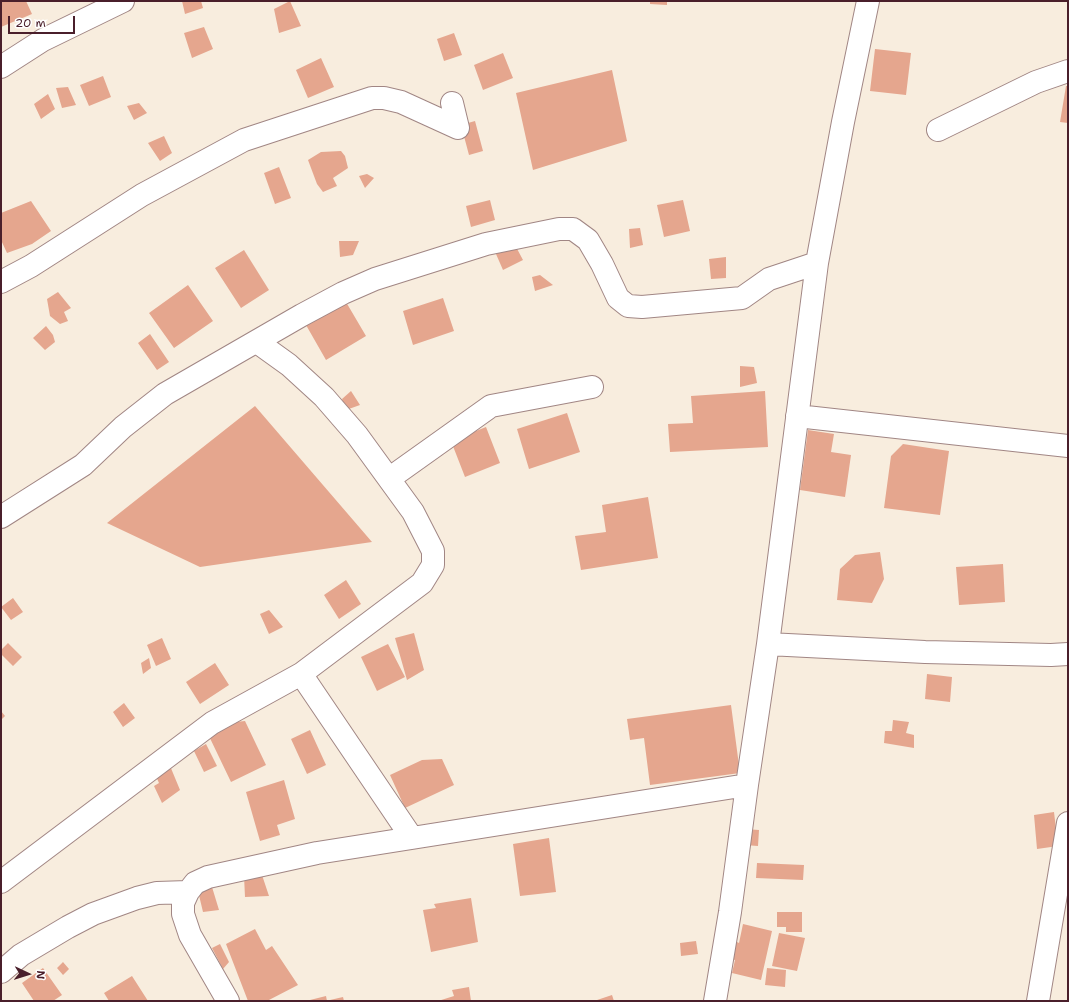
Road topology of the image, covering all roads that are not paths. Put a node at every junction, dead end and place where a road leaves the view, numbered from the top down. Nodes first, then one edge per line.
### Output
1 (123, 1) edge
2 (868, 1) edge
3 (1, 67) edge
4 (1068, 72) edge
5 (452, 103) dead end
6 (938, 130) dead end
7 (817, 263) junction
8 (1, 282) edge
9 (257, 342) junction
10 (592, 387) dead end
11 (798, 416) junction
12 (1068, 446) edge
13 (390, 478) junction
14 (1, 517) edge
15 (768, 644) junction
16 (1068, 654) edge
17 (301, 674) junction
18 (746, 785) junction
19 (1068, 823) edge
20 (412, 838) junction
21 (1, 882) edge
22 (188, 892) junction
23 (1, 972) edge
24 (228, 1001) edge
25 (715, 1001) edge
26 (1038, 1001) edge

1 - 3 street
2 - 7 street
4 - 6 street
5 - 8 street
7 - 9 street
7 - 11 street
9 - 13 street
9 - 14 street
10 - 13 street
11 - 12 street
11 - 15 street
13 - 17 street
15 - 16 street
15 - 18 street
17 - 20 street
17 - 21 street
18 - 20 street
18 - 25 street
19 - 26 street
20 - 22 street
22 - 23 street
22 - 24 street

